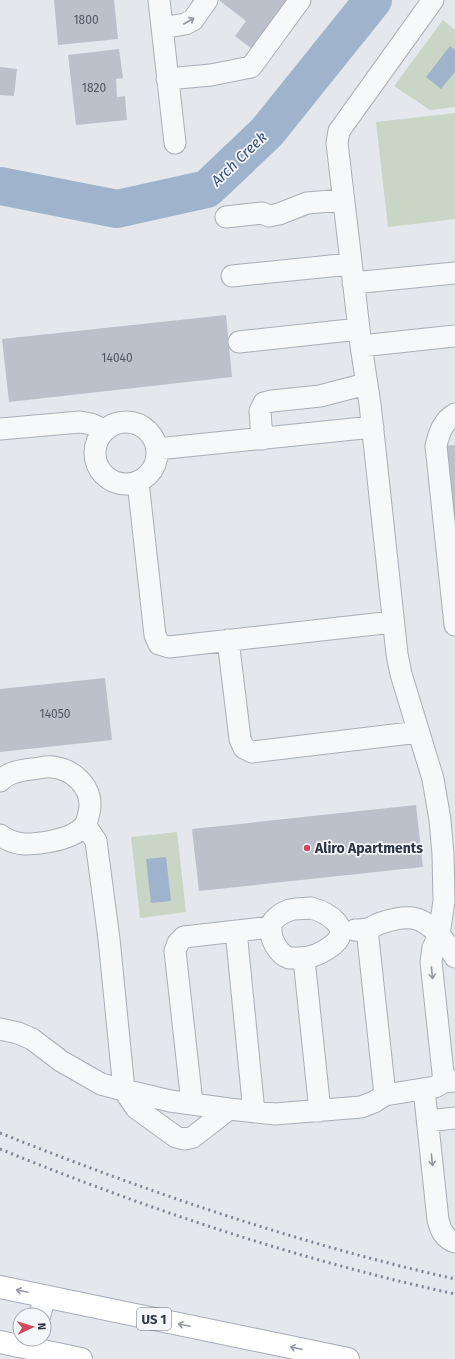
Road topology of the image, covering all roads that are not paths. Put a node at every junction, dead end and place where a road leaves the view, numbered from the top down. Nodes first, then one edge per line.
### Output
1 (159, 0) edge
2 (207, 0) edge
3 (300, 0) edge
4 (433, 0) edge
5 (162, 28) junction
6 (167, 79) junction
7 (175, 143) dead end
8 (343, 200) junction
9 (226, 217) dead end
10 (455, 273) edge
11 (351, 274) junction
12 (232, 276) dead end
13 (455, 336) edge
14 (360, 338) junction
15 (239, 342) dead end
16 (366, 384) junction
17 (455, 414) edge
18 (373, 428) junction
19 (0, 429) edge
20 (104, 430) junction
21 (262, 439) junction
22 (157, 449) junction
23 (138, 482) junction
24 (394, 622) junction
25 (455, 625) edge
26 (228, 640) junction
27 (419, 732) junction
28 (0, 781) edge
29 (85, 825) junction
30 (0, 835) edge
31 (271, 927) junction
32 (367, 929) junction
33 (236, 931) junction
34 (340, 932) junction
35 (439, 935) junction
36 (455, 957) edge
37 (304, 959) junction
38 (0, 1029) edge
39 (450, 1082) edge
40 (424, 1089) junction
41 (124, 1090) junction
42 (385, 1095) junction
43 (192, 1104) junction
44 (229, 1109) junction
45 (320, 1111) junction
46 (254, 1112) junction
47 (455, 1118) edge
48 (428, 1121) junction
49 (455, 1242) edge
50 (0, 1287) edge
51 (42, 1306) edge
52 (0, 1342) edge
53 (32, 1349) edge
54 (81, 1359) edge
55 (348, 1359) edge

1 - 5 street
5 -> 2 street
3 - 6 street
4 - 8 street
5 - 6 street
6 - 7 street
8 - 9 street
8 - 11 street
10 - 11 street
11 - 12 street
11 - 14 street
13 - 14 street
14 - 15 street
14 - 16 street
16 - 18 street
16 - 21 street
17 - 25 street
18 - 21 street
18 - 24 street
19 - 20 street
20 - 22 street
20 - 23 street
21 - 22 street
22 - 23 street
23 - 26 street
24 - 26 street
24 - 27 street
26 - 27 street
27 - 35 street
28 - 29 street
29 - 30 street
29 - 41 street
31 - 33 street
31 - 34 street
31 - 37 street
32 - 34 street
32 - 35 street
32 - 42 street
33 - 43 street
33 - 46 street
34 - 37 street
35 - 36 street
35 -> 39 street
37 - 45 street
38 - 41 street
39 - 40 street
40 - 42 street
40 - 48 street
41 - 43 street
41 - 44 street
42 - 45 street
43 - 44 street
44 - 46 street
45 - 46 street
47 - 48 street
48 -> 49 street
51 -> 50 main road, US 1
55 -> 51 main road, US 1
52 - 53 main road
53 - 54 main road

